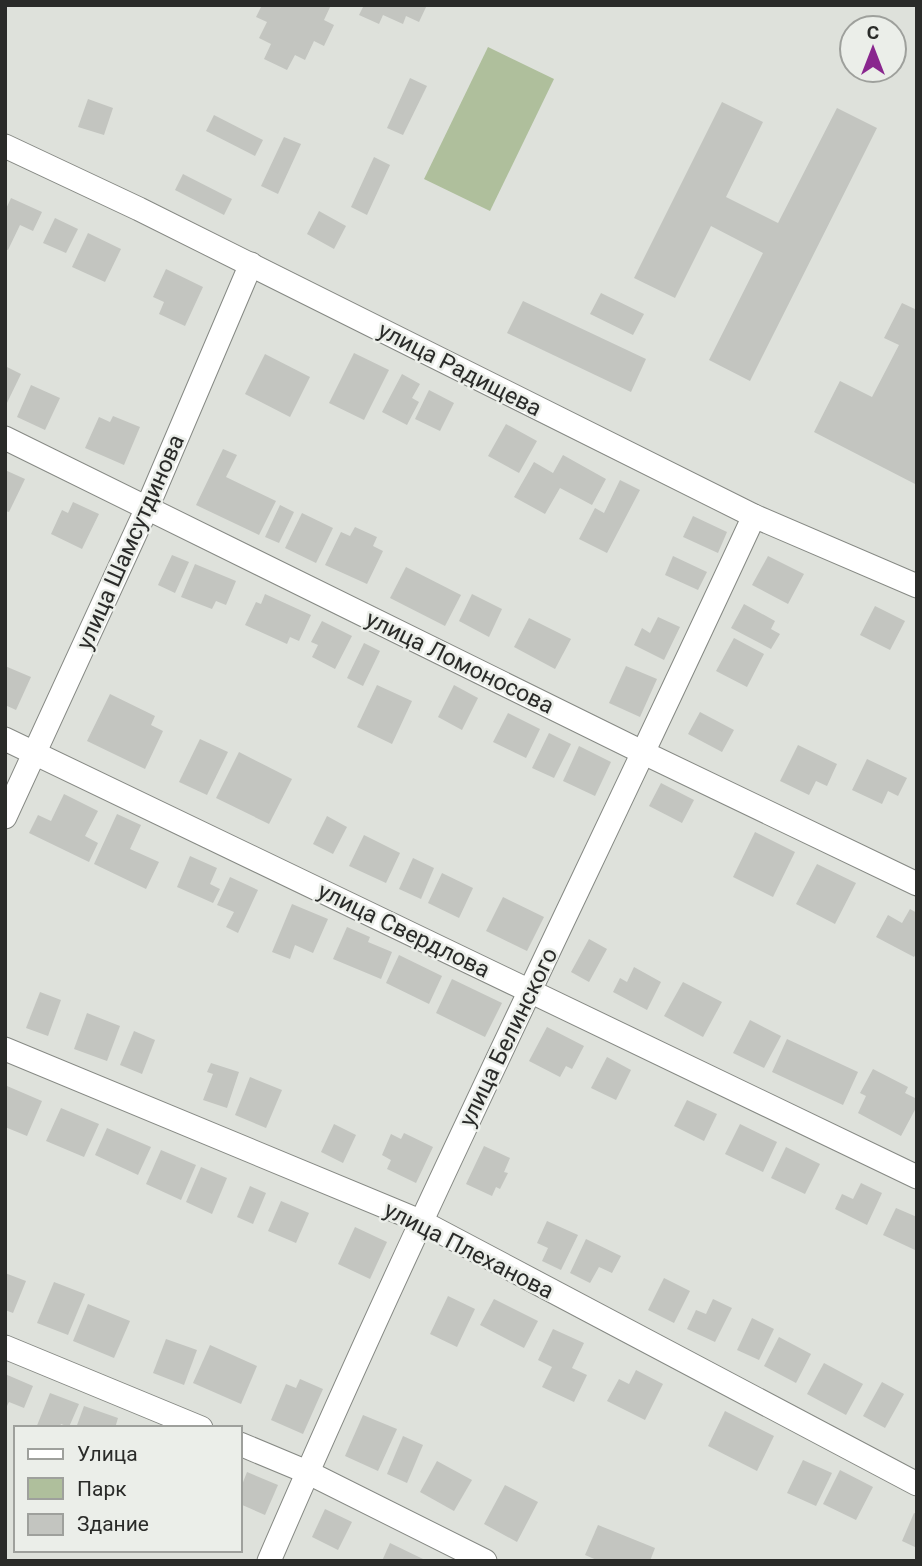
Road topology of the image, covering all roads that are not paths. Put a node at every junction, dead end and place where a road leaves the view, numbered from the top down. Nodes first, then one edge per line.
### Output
1 (5, 146) edge
2 (251, 264) junction
3 (5, 438) edge
4 (147, 508) junction
5 (754, 516) junction
6 (917, 586) edge
7 (5, 738) edge
8 (644, 753) junction
9 (35, 754) junction
10 (5, 817) edge
11 (917, 884) edge
12 (530, 990) junction
13 (5, 1049) edge
14 (917, 1177) edge
15 (420, 1221) junction
16 (5, 1347) edge
17 (196, 1426) edge
18 (242, 1445) edge
19 (307, 1472) junction
20 (917, 1484) edge
21 (269, 1561) edge
22 (485, 1561) edge

1 - 2 street, улица Радищева
2 - 4 street, улица Шамсутдинова
2 - 5 street, улица Радищева
3 - 4 street, улица Ломоносова
4 - 8 street, улица Ломоносова
4 - 9 street, улица Шамсутдинова
5 - 6 street, улица Радищева
5 - 8 street, улица Белинского
7 - 9 street, улица Свердлова
8 - 11 street, улица Ломоносова
8 - 12 street, улица Белинского
9 - 10 street, улица Шамсутдинова
9 - 12 street, улица Свердлова
12 - 14 street, улица Свердлова
12 - 15 street, улица Белинского
13 - 15 street, улица Плеханова
15 - 19 street, улица Белинского
15 - 20 street, улица Плеханова
16 - 17 street
18 - 19 street
19 - 21 street, улица Белинского
19 - 22 street

